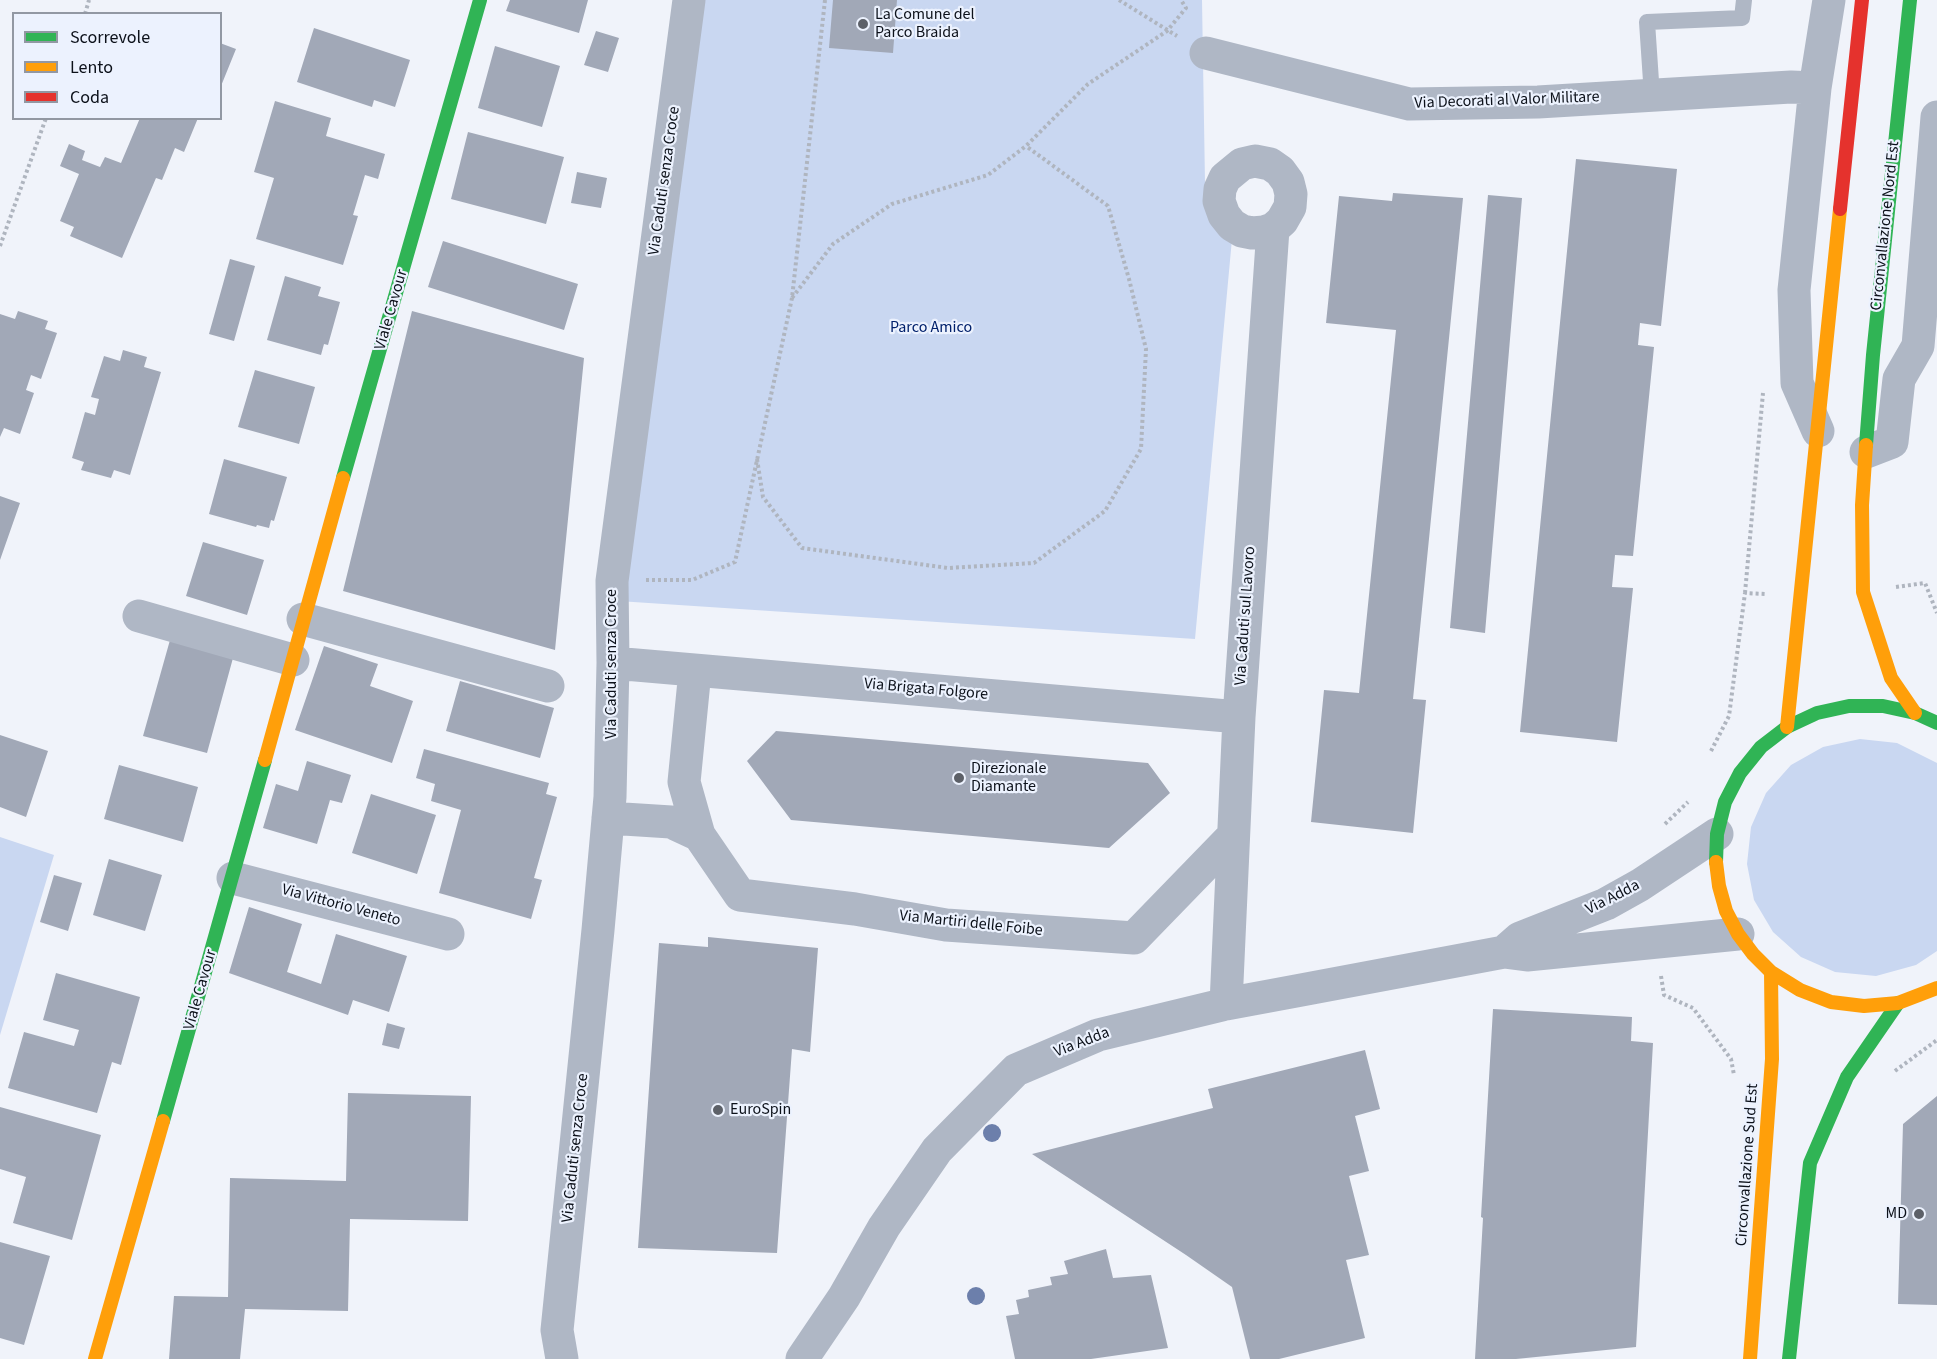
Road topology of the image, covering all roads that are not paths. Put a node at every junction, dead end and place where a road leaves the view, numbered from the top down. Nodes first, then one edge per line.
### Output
1 (480, 0) edge
2 (689, 0) edge
3 (1744, 0) edge
4 (1829, 0) edge
5 (1862, 0) edge
6 (1910, 0) edge
7 (1206, 53) road end
8 (1815, 88) junction
9 (1652, 96) junction
10 (1937, 117) edge
11 (1273, 229) dead end
12 (1818, 431) junction
13 (1866, 452) junction
14 (139, 616) dead end
15 (303, 619) junction
16 (293, 660) junction
17 (613, 663) junction
18 (695, 671) junction
19 (548, 686) dead end
20 (1915, 712) junction
21 (1239, 717) junction
22 (1937, 723) edge
23 (1787, 727) junction
24 (608, 818) junction
25 (1717, 834) junction
26 (699, 835) junction
27 (1233, 836) junction
28 (233, 878) junction
29 (448, 934) dead end
30 (1738, 934) junction
31 (1504, 952) junction
32 (1771, 972) junction
33 (1937, 988) edge
34 (1898, 1003) junction
35 (1226, 1004) junction
36 (560, 1344) edge
37 (1790, 1358) edge
38 (94, 1359) edge
39 (576, 1359) edge
40 (801, 1359) edge
41 (1750, 1359) edge

1 - 15 main road, Viale Cavour
2 - 17 street, Via Caduti senza Croce
3 - 9 lane
4 - 8 street
5 - 12 main road
6 - 13 main road, Circonvallazione Nord Est
7 - 9 street, Via Decorati al Valor Militare
8 - 9 street, Via Decorati al Valor Militare
8 - 12 street
10 - 13 street
11 - 21 street, Via Caduti sul Lavoro
12 - 23 main road
13 - 20 main road, Circonvallazione Nord Est
14 - 16 street
15 - 16 main road, Viale Cavour
15 - 19 street
16 - 28 main road, Viale Cavour
17 - 18 street, Via Brigata Folgore
17 - 24 street, Via Caduti senza Croce
18 - 21 street, Via Brigata Folgore
18 - 26 street, Via Martiri delle Foibe
20 - 22 main road, Circonvallazione Nord Est
20 - 23 main road, Circonvallazione Nord Est
21 - 27 street, Via Caduti sul Lavoro
23 - 25 main road, Circonvallazione Nord Est
24 - 26 street
24 - 36 street, Via Caduti senza Croce
25 - 30 main road, Circonvallazione Nord Est
25 - 31 street, Via Adda
26 - 27 street, Via Martiri delle Foibe
27 - 35 street, Via Caduti sul Lavoro
28 - 29 street, Via Vittorio Veneto
28 - 38 main road, Viale Cavour
30 - 31 street, Via Adda
30 - 32 main road, Circonvallazione Nord Est
31 - 35 street, Via Adda
32 - 34 main road, Circonvallazione Nord Est
32 - 41 main road, Circonvallazione Sud Est
33 - 34 main road, Circonvallazione Nord Est
34 - 37 main road
35 - 40 street, Via Adda
36 - 39 street, Via Caduti senza Croce

